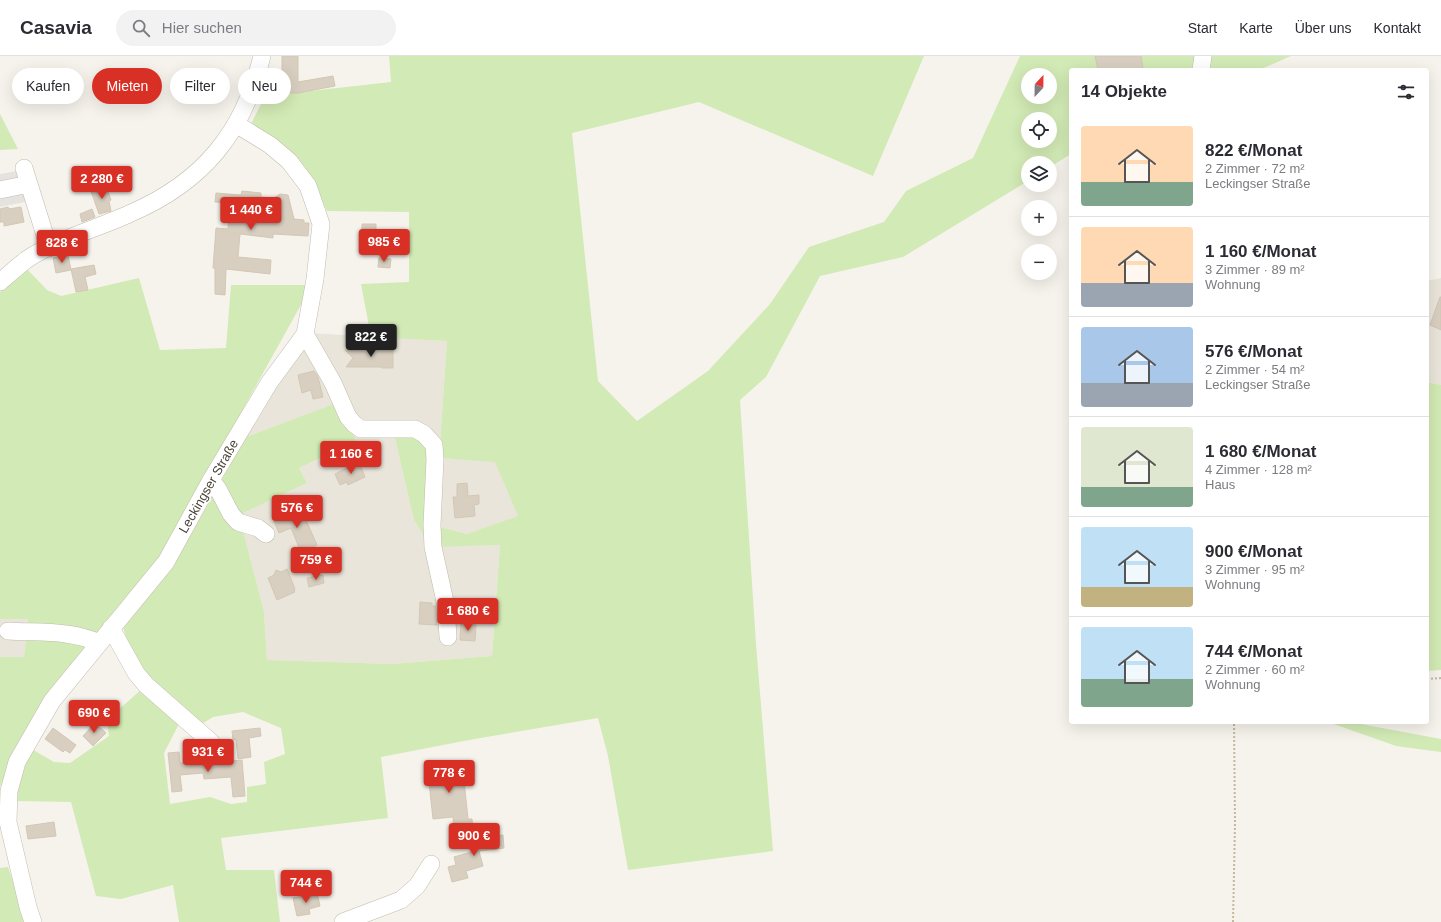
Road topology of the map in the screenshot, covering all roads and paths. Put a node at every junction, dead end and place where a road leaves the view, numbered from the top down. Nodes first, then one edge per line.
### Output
1 (262, 56) edge
2 (1203, 56) edge
3 (1201, 68) edge
4 (236, 124) junction
5 (0, 190) edge
6 (49, 248) junction
7 (0, 282) edge
8 (305, 334) junction
9 (211, 480) junction
10 (266, 534) dead end
11 (111, 628) junction
12 (8, 631) dead end
13 (448, 637) dead end
14 (99, 643) junction
15 (1441, 678) edge
16 (1429, 679) edge
17 (1234, 724) edge
18 (211, 742) dead end
19 (431, 864) dead end
20 (32, 922) edge
21 (343, 922) edge
22 (1233, 922) edge

1 - 4 street
2 - 3 street
4 - 6 street
4 - 8 street, Leckingser Straße
5 - 6 street
6 - 7 street
8 - 9 street, Leckingser Straße
8 - 13 street
9 - 10 street
9 - 11 street, Leckingser Straße
11 - 14 street, Leckingser Straße
11 - 18 street
12 - 14 street
14 - 20 street, Leckingser Straße
15 - 16 path
17 - 22 path
19 - 21 street

